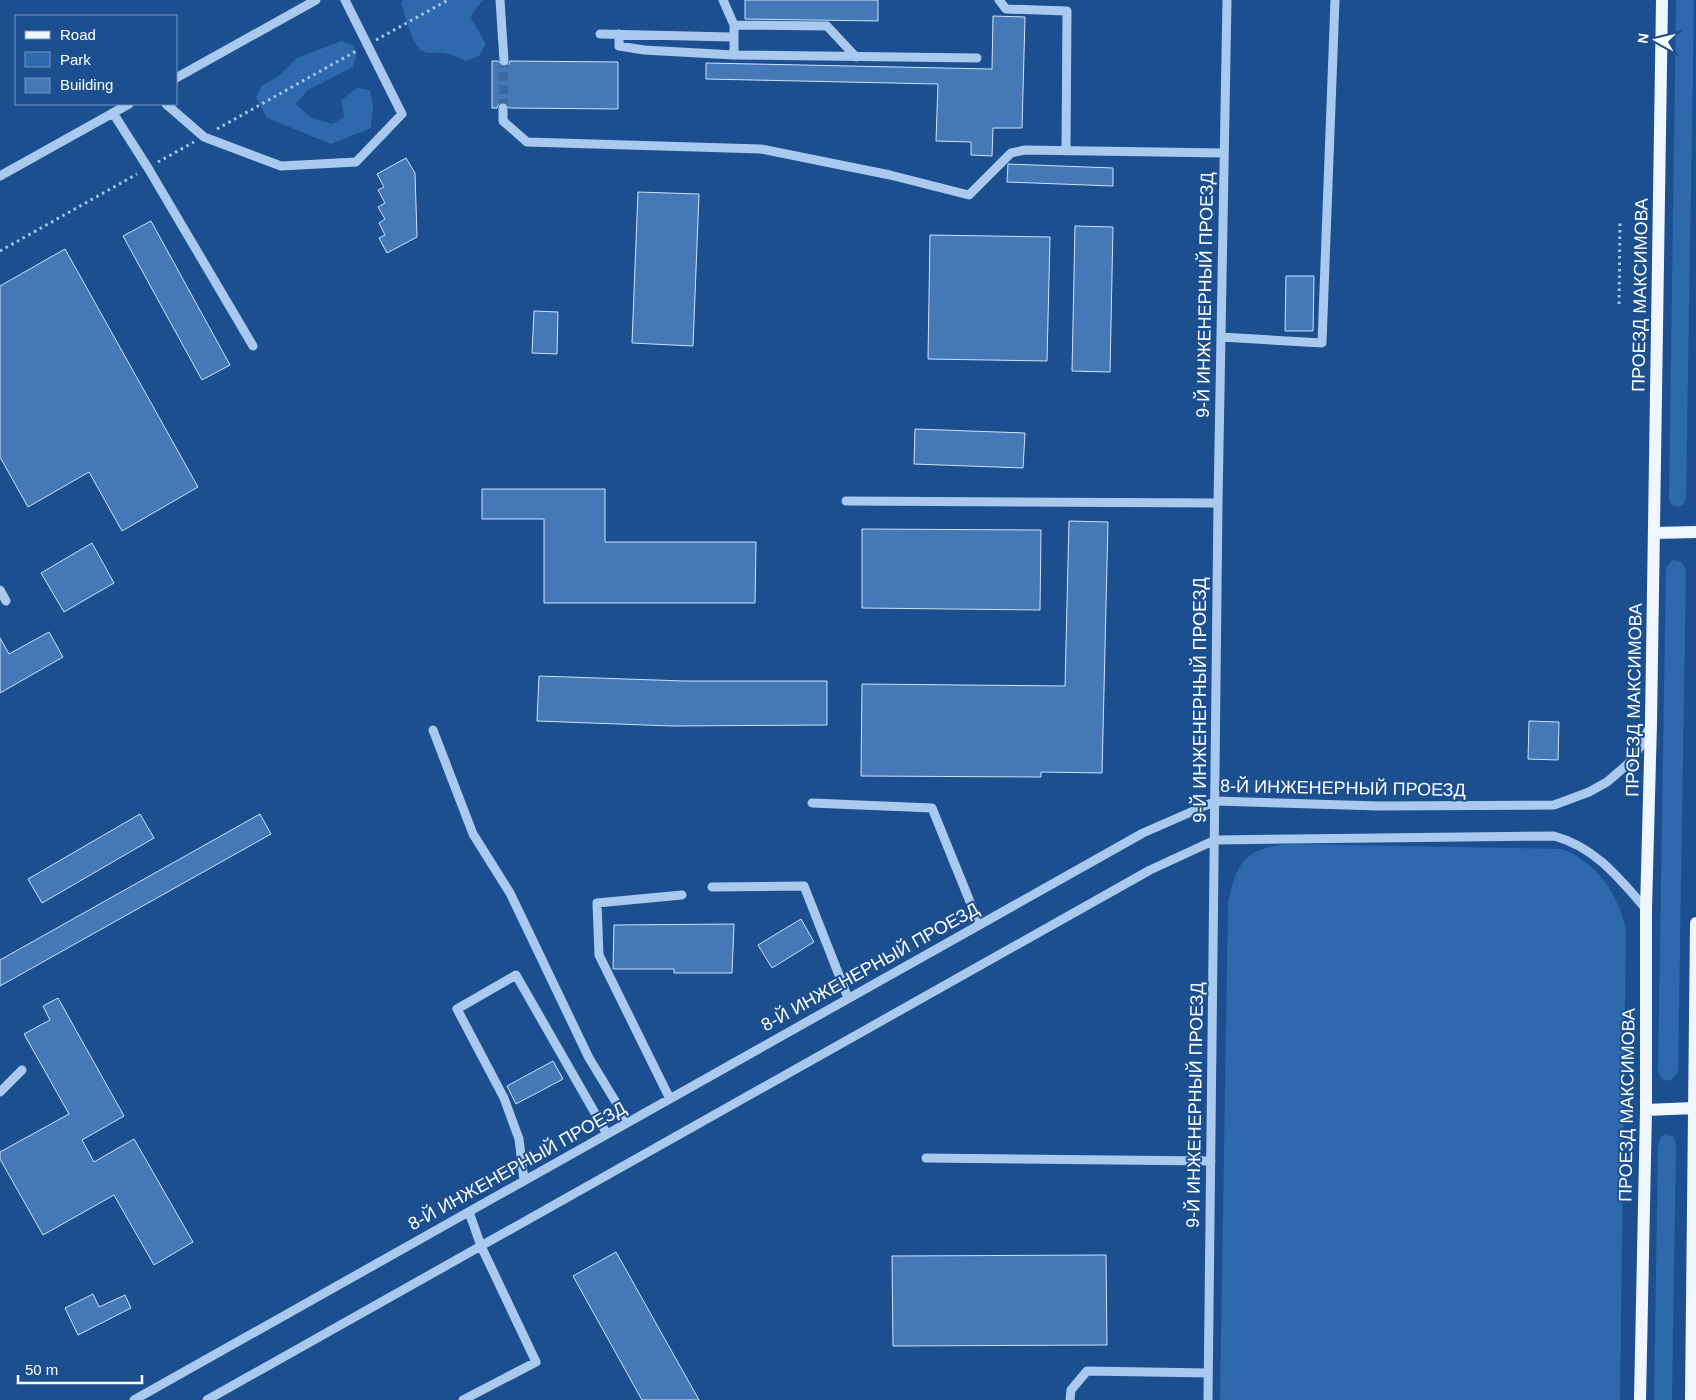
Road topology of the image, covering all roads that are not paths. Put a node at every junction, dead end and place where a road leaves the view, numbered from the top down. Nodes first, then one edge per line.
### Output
1 (316, 0) edge
2 (345, 0) edge
3 (500, 0) edge
4 (722, 0) edge
5 (999, 0) edge
6 (1227, 0) edge
7 (1335, 0) edge
8 (1662, 0) edge
9 (734, 25) junction
10 (600, 34) dead end
11 (620, 34) junction
12 (732, 37) junction
13 (734, 55) junction
14 (856, 56) junction
15 (976, 58) dead end
16 (504, 61) tunnel mouth
17 (178, 77) edge
18 (127, 105) edge
19 (167, 105) edge
20 (503, 108) tunnel mouth
21 (113, 113) junction
22 (1066, 152) junction
23 (1223, 153) junction
24 (0, 176) edge
25 (1221, 337) junction
26 (253, 346) dead end
27 (846, 501) dead end
28 (1218, 503) junction
29 (1696, 532) edge
30 (1654, 533) junction
31 (0, 590) edge
32 (6, 601) dead end
33 (1651, 723) junction
34 (433, 730) dead end
35 (1216, 801) junction
36 (812, 803) dead end
37 (1215, 840) junction
38 (712, 887) dead end
39 (682, 895) dead end
40 (1646, 909) junction
41 (1696, 923) edge
42 (980, 924) junction
43 (848, 998) junction
44 (22, 1070) dead end
45 (0, 1092) edge
46 (670, 1098) junction
47 (1694, 1108) junction
48 (1646, 1110) junction
49 (628, 1122) junction
50 (607, 1134) junction
51 (926, 1158) dead end
52 (1211, 1161) junction
53 (524, 1180) junction
54 (1695, 1191) edge
55 (469, 1212) junction
56 (481, 1246) junction
57 (1694, 1316) edge
58 (1208, 1374) junction
59 (134, 1400) edge
60 (207, 1400) edge
61 (463, 1400) edge
62 (1070, 1400) edge
63 (1208, 1400) edge
64 (1640, 1400) edge
65 (1691, 1400) edge

1 - 17 street
2 - 19 street
3 - 16 street
4 - 9 street
5 - 22 street
6 - 23 street, 9-Й ИНЖЕНЕРНЫЙ ПРОЕЗД
7 - 25 street
8 - 30 main road, ПРОЕЗД МАКСИМОВА
9 - 12 street
9 - 14 street
10 - 11 street
11 - 12 street
11 - 13 street
12 - 13 street
13 - 14 street
14 - 15 street
18 - 21 street
20 - 22 street
21 - 24 street
21 - 26 street
22 - 23 street
23 - 25 street, 9-Й ИНЖЕНЕРНЫЙ ПРОЕЗД
25 - 28 street, 9-Й ИНЖЕНЕРНЫЙ ПРОЕЗД
27 - 28 street
28 - 35 street, 9-Й ИНЖЕНЕРНЫЙ ПРОЕЗД
29 - 30 main road
30 - 33 main road, ПРОЕЗД МАКСИМОВА
31 - 32 street
33 - 35 street, 8-Й ИНЖЕНЕРНЫЙ ПРОЕЗД
33 - 40 main road, ПРОЕЗД МАКСИМОВА
34 - 49 street
35 - 37 street, 9-Й ИНЖЕНЕРНЫЙ ПРОЕЗД
35 - 42 street, 8-Й ИНЖЕНЕРНЫЙ ПРОЕЗД
36 - 42 street
37 - 40 street
37 - 52 street, 9-Й ИНЖЕНЕРНЫЙ ПРОЕЗД
37 - 56 street
38 - 43 street
39 - 46 street
40 - 48 main road, ПРОЕЗД МАКСИМОВА
41 - 47 main road
42 - 43 street, 8-Й ИНЖЕНЕРНЫЙ ПРОЕЗД
43 - 46 street, 8-Й ИНЖЕНЕРНЫЙ ПРОЕЗД
44 - 45 street
46 - 49 street, 8-Й ИНЖЕНЕРНЫЙ ПРОЕЗД
47 - 48 main road
47 - 54 main road
48 - 64 main road, ПРОЕЗД МАКСИМОВА
49 - 50 street, 8-Й ИНЖЕНЕРНЫЙ ПРОЕЗД
50 - 53 street, 8-Й ИНЖЕНЕРНЫЙ ПРОЕЗД
50 - 53 street
51 - 52 street
52 - 58 street, 9-Й ИНЖЕНЕРНЫЙ ПРОЕЗД
53 - 55 street, 8-Й ИНЖЕНЕРНЫЙ ПРОЕЗД
54 - 57 main road
55 - 56 street
55 - 59 street, 8-Й ИНЖЕНЕРНЫЙ ПРОЕЗД
56 - 60 street
56 - 61 street
57 - 65 main road
58 - 62 street
58 - 63 street, 9-Й ИНЖЕНЕРНЫЙ ПРОЕЗД

